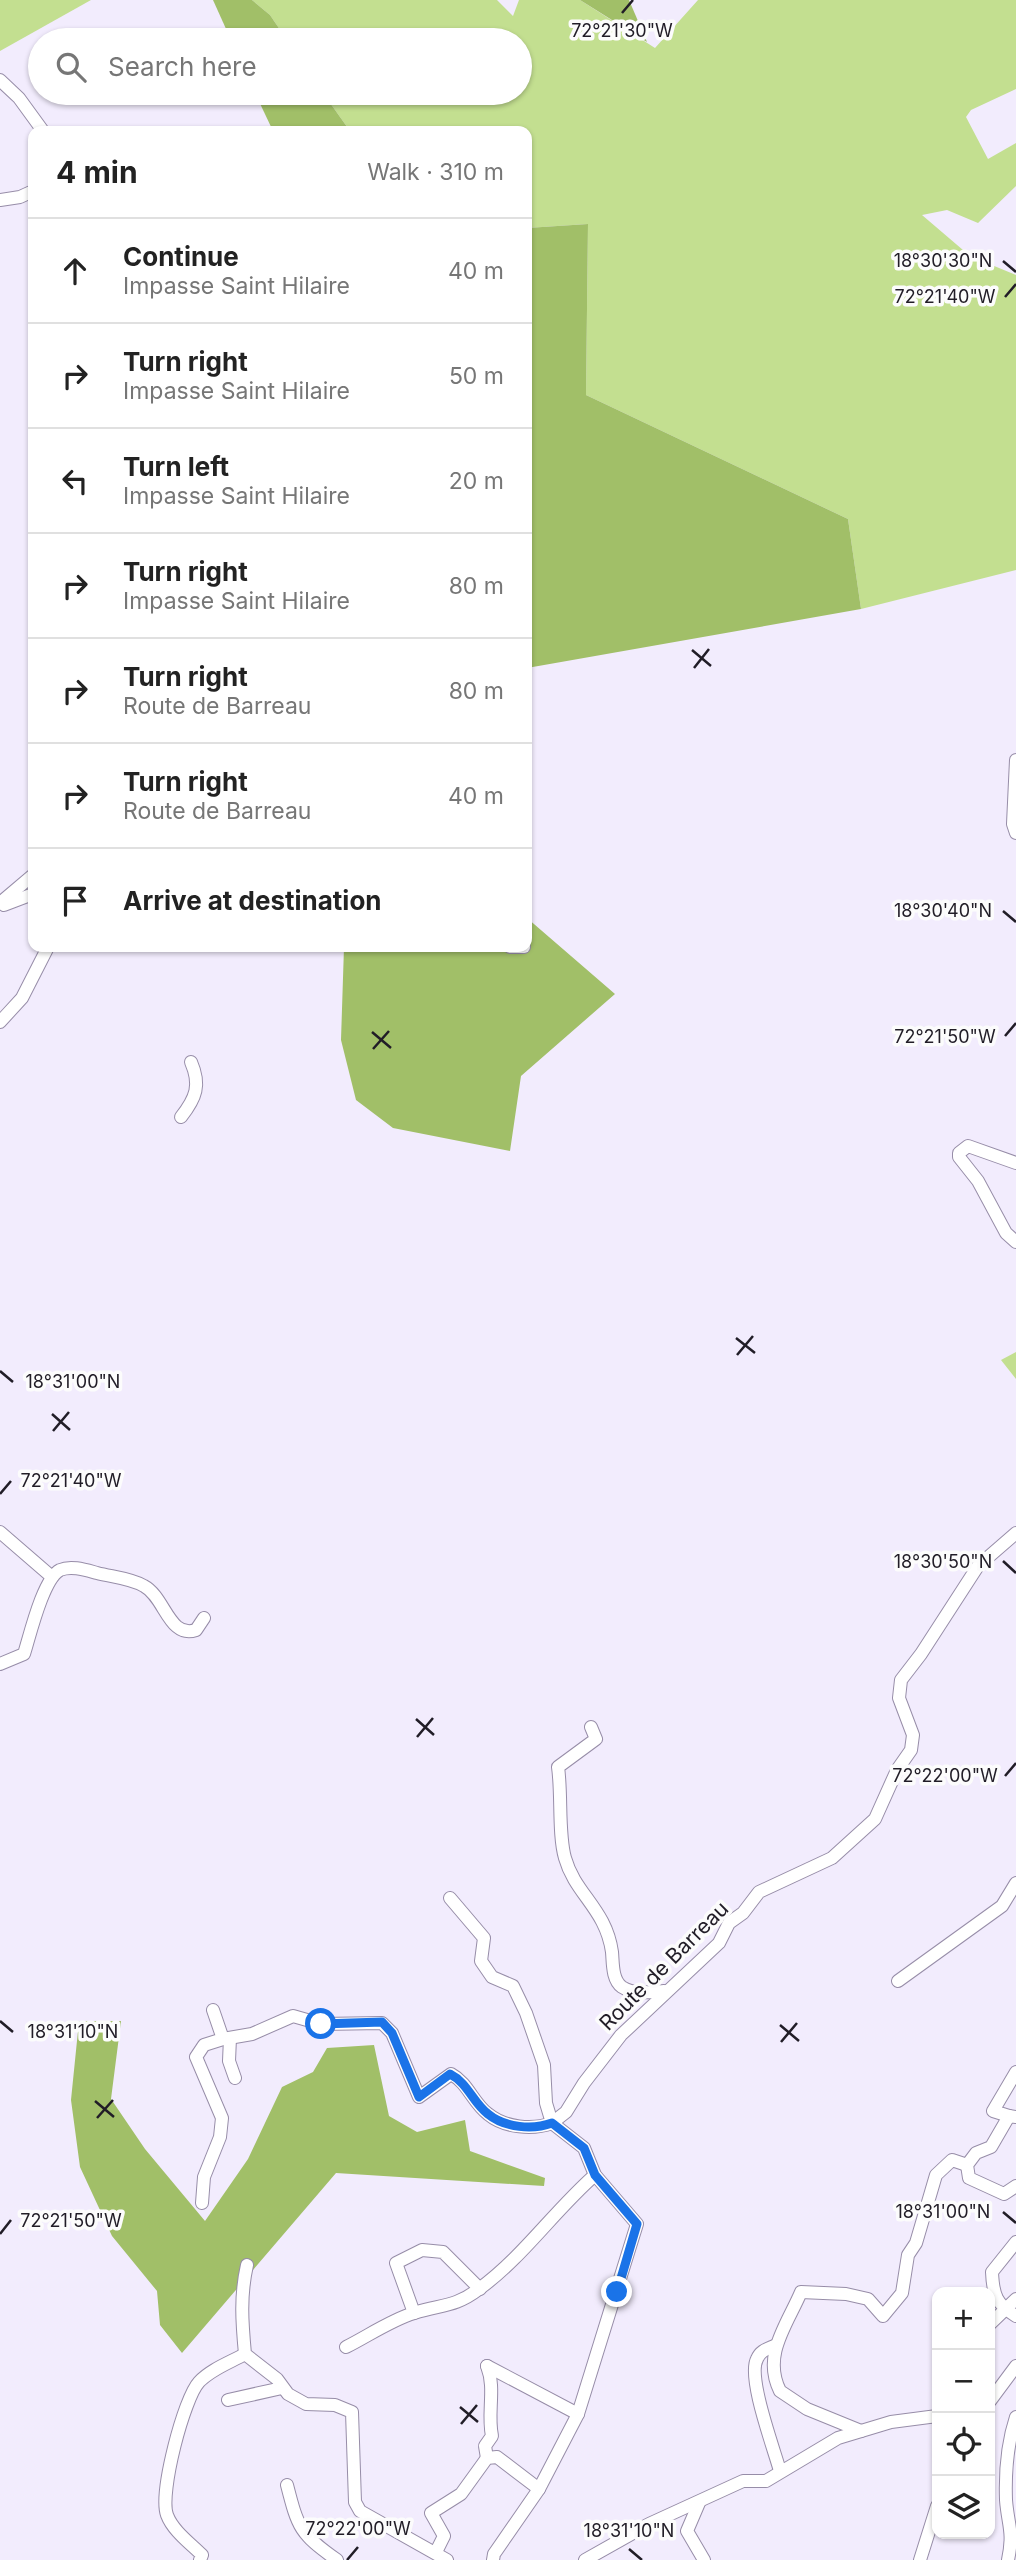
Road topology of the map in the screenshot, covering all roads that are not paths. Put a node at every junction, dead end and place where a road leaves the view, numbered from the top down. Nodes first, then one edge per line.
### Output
1 (0, 80) edge
2 (39, 126) edge
3 (28, 193) edge
4 (0, 200) edge
5 (1016, 760) edge
6 (1016, 833) edge
7 (28, 880) edge
8 (28, 896) edge
9 (0, 905) edge
10 (45, 952) edge
11 (0, 1022) edge
12 (191, 1062) dead end
13 (181, 1117) dead end
14 (1016, 1163) edge
15 (1016, 1242) edge
16 (0, 1532) edge
17 (1016, 1533) edge
18 (52, 1577) junction
19 (204, 1618) dead end
20 (0, 1664) edge
21 (592, 1727) dead end
22 (1016, 1883) edge
23 (450, 1899) dead end
24 (898, 1981) dead end
25 (664, 1991) junction
26 (214, 2010) dead end
27 (226, 2038) junction
28 (1016, 2072) edge
29 (235, 2078) dead end
30 (1013, 2117) edge
31 (552, 2123) junction
32 (967, 2165) junction
33 (595, 2175) junction
34 (1016, 2186) edge
35 (202, 2203) dead end
36 (1016, 2242) edge
37 (247, 2265) dead end
38 (480, 2289) junction
39 (1016, 2298) edge
40 (1003, 2308) junction
41 (414, 2313) junction
42 (1016, 2316) edge
43 (995, 2318) edge
44 (774, 2346) junction
45 (346, 2347) dead end
46 (245, 2354) junction
47 (1016, 2366) edge
48 (282, 2388) junction
49 (995, 2394) edge
50 (228, 2400) dead end
51 (578, 2414) junction
52 (932, 2417) edge
53 (1016, 2417) edge
54 (861, 2431) junction
55 (487, 2458) junction
56 (780, 2471) junction
57 (287, 2485) dead end
58 (539, 2488) junction
59 (699, 2503) junction
60 (932, 2523) edge
61 (442, 2556) edge
62 (205, 2558) edge
63 (337, 2560) edge
64 (493, 2560) edge
65 (584, 2560) edge
66 (704, 2560) edge
67 (920, 2560) edge
68 (1009, 2560) edge

1 - 2 street
3 - 4 street
5 - 6 street
7 - 9 street
8 - 9 street
10 - 11 street
12 - 13 street
14 - 15 street
16 - 18 street
17 - 25 street, Route de Barreau
18 - 19 street
18 - 20 street
21 - 25 street
22 - 24 street
23 - 31 street
25 - 31 street, Route de Barreau
26 - 27 street
27 - 29 street
27 - 31 street
27 - 35 street
28 - 30 street
30 - 32 street
31 - 33 street
32 - 34 street
32 - 44 street
33 - 38 street
33 - 51 street
36 - 40 street
37 - 46 street
38 - 41 street
38 - 41 street
39 - 40 street
40 - 42 street
40 - 43 street
41 - 45 street
44 - 54 street
44 - 56 street
46 - 48 street
46 - 62 street
47 - 49 street
48 - 50 street
48 - 61 street
51 - 55 street
51 - 58 street
52 - 54 street
53 - 68 street
54 - 56 street
55 - 58 street
55 - 61 street
56 - 59 street
57 - 63 street
58 - 64 street
59 - 65 street
59 - 66 street
60 - 67 street

